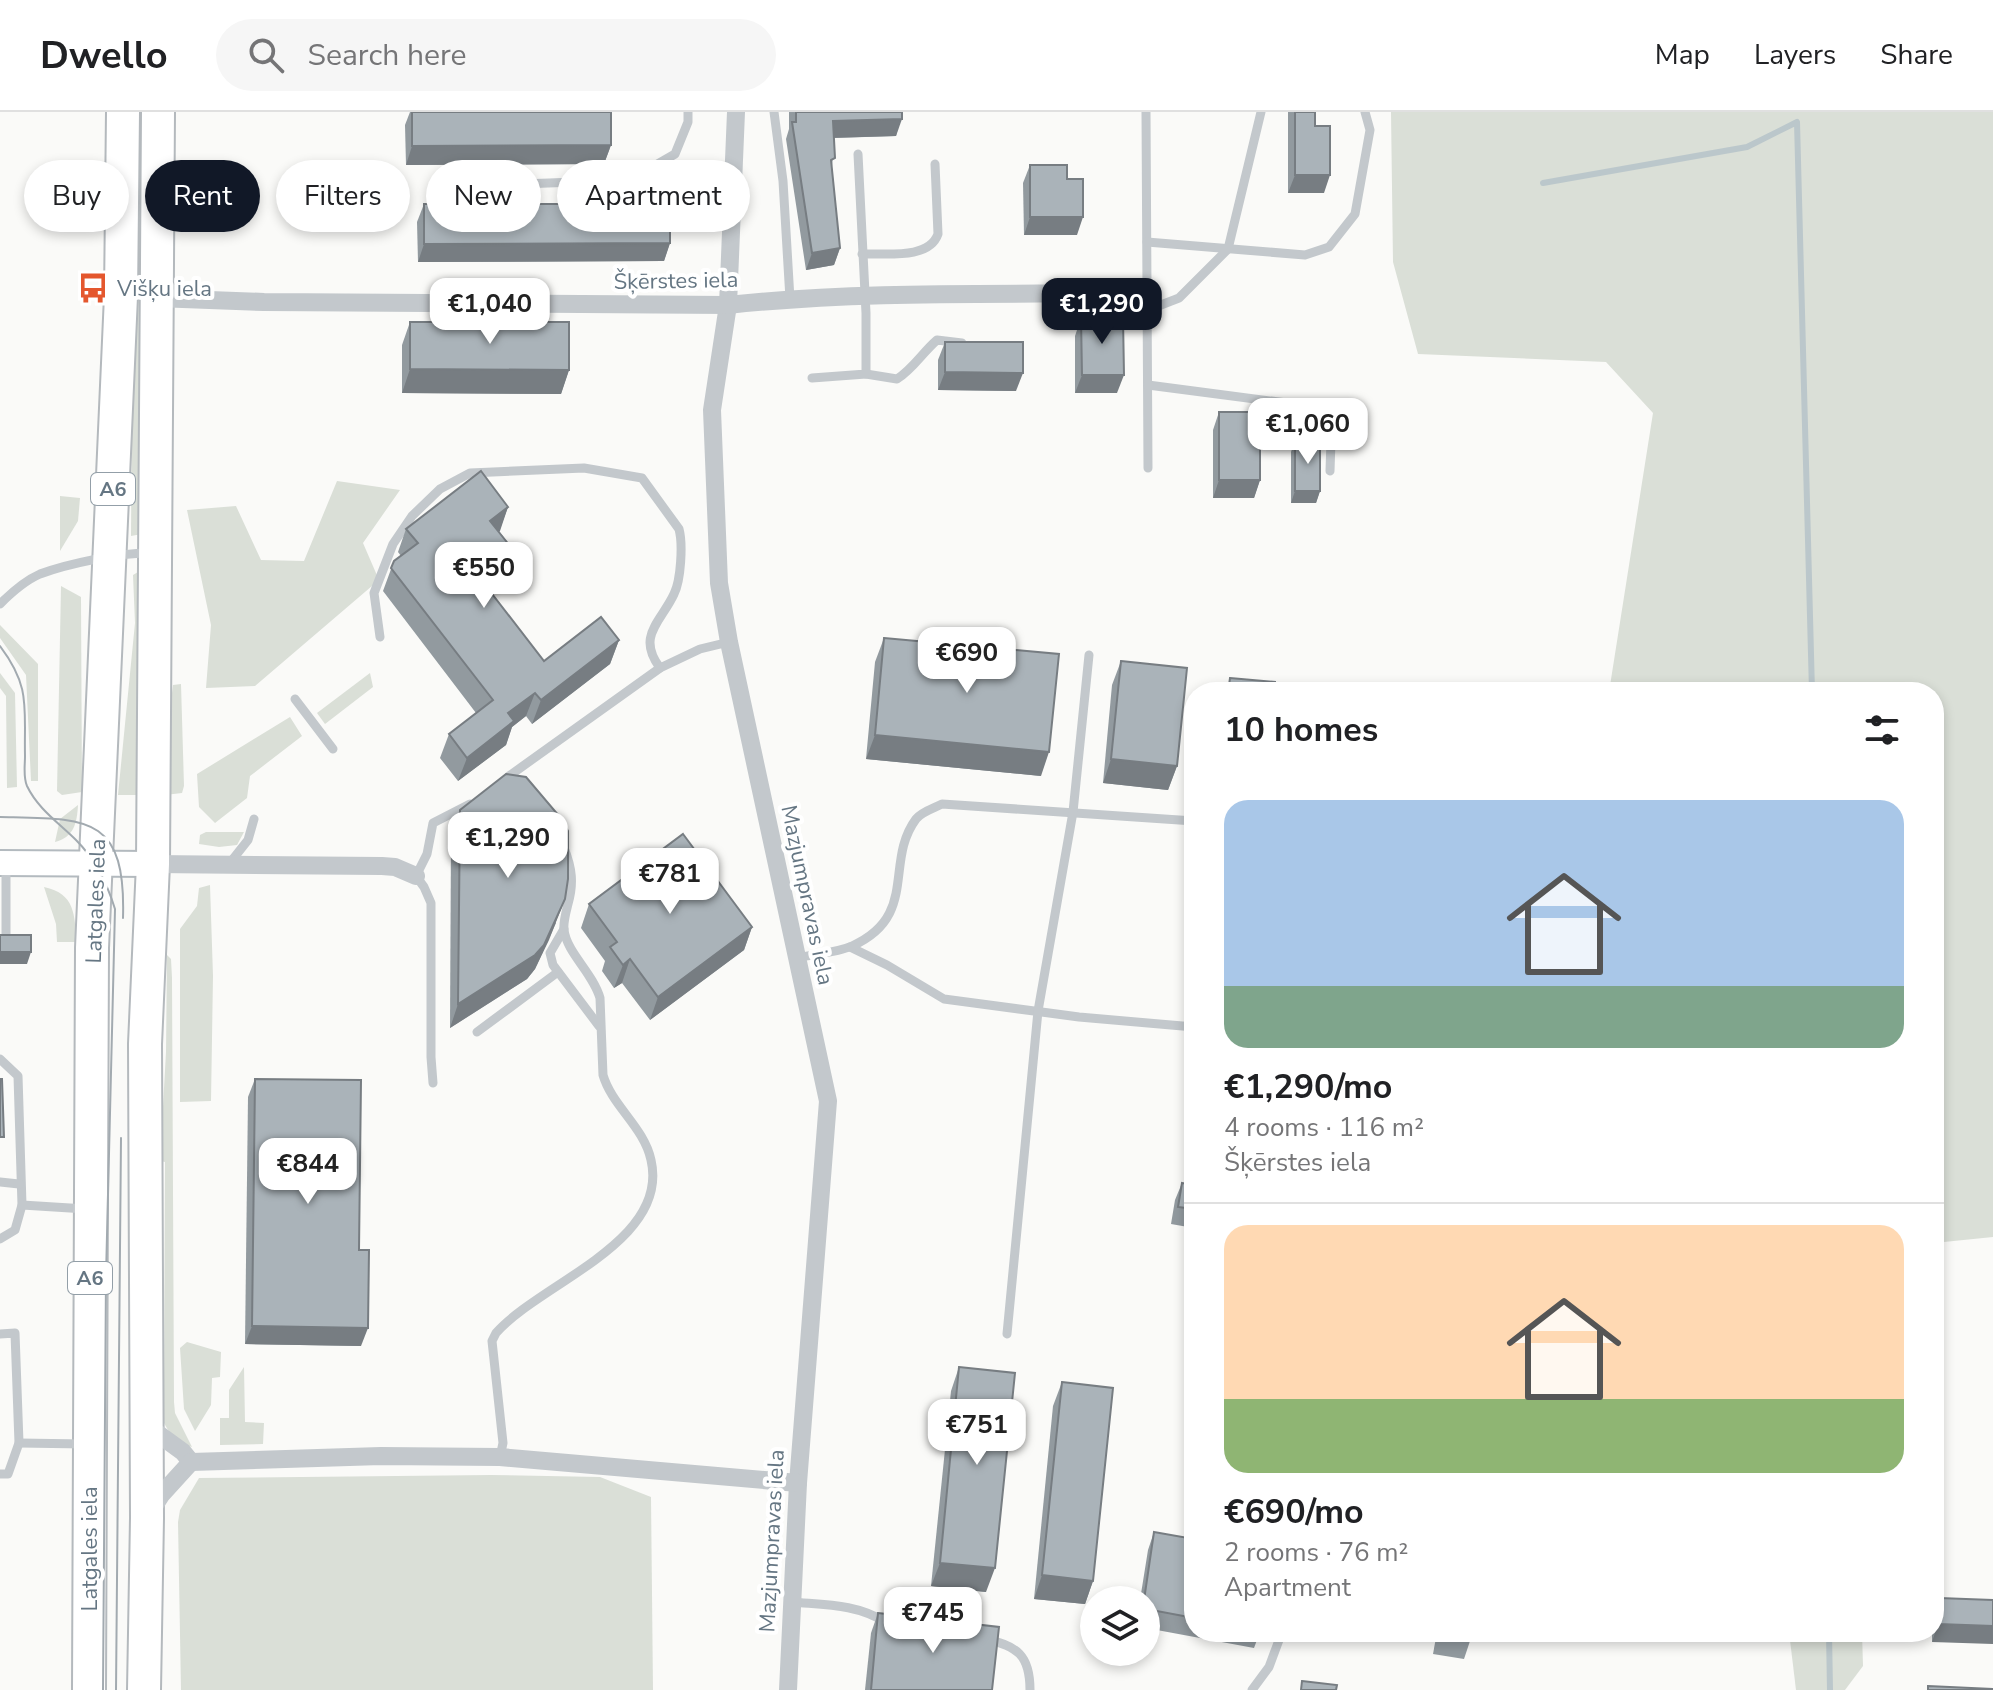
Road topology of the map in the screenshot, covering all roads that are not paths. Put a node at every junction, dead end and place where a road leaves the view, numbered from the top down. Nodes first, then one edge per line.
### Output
1 (123, 112) edge
2 (158, 112) edge
3 (688, 112) edge
4 (736, 112) edge
5 (774, 112) edge
6 (1146, 112) edge
7 (1261, 112) edge
8 (1365, 112) edge
9 (858, 154) dead end
10 (935, 164) dead end
11 (541, 183) edge
12 (1147, 242) junction
13 (1228, 249) junction
14 (862, 254) junction
15 (864, 296) junction
16 (156, 298) junction
17 (790, 299) junction
18 (1148, 302) junction
19 (728, 305) junction
20 (969, 343) edge
21 (866, 374) junction
22 (812, 378) dead end
23 (1148, 385) junction
24 (1148, 468) dead end
25 (1330, 471) dead end
26 (154, 553) junction
27 (110, 558) junction
28 (0, 604) edge
29 (380, 637) dead end
30 (729, 642) junction
31 (1089, 655) dead end
32 (660, 668) junction
33 (295, 699) dead end
34 (333, 749) dead end
35 (509, 776) junction
36 (498, 784) edge
37 (516, 786) edge
38 (479, 798) edge
39 (1073, 812) junction
40 (254, 819) dead end
41 (1184, 820) edge
42 (559, 837) edge
43 (3, 863) edge
44 (153, 864) junction
45 (96, 865) junction
46 (229, 865) junction
47 (416, 876) junction
48 (564, 929) junction
49 (6, 936) edge
50 (850, 947) junction
51 (796, 958) junction
52 (558, 972) junction
53 (1038, 1011) junction
54 (1184, 1026) edge
55 (601, 1029) junction
56 (477, 1032) dead end
57 (0, 1059) edge
58 (433, 1083) dead end
59 (0, 1182) edge
60 (19, 1184) junction
61 (22, 1205) junction
62 (91, 1209) junction
63 (0, 1239) edge
64 (0, 1334) edge
65 (1007, 1334) dead end
66 (146, 1425) junction
67 (19, 1443) junction
68 (88, 1444) junction
69 (500, 1457) junction
70 (191, 1462) junction
71 (0, 1474) edge
72 (798, 1483) junction
73 (147, 1518) junction
74 (792, 1602) junction
75 (893, 1626) edge
76 (981, 1638) edge
77 (1278, 1642) edge
78 (89, 1690) edge
79 (144, 1690) edge
80 (788, 1690) edge
81 (1030, 1690) edge
82 (1252, 1690) edge

1 - 27 highway, Latgales iela / A6
2 - 16 highway, A6
3 - 11 lane
4 - 19 street, Mazjumpravas iela
5 - 17 lane
6 - 12 lane
7 - 13 lane
8 - 13 lane
9 - 14 lane
10 - 14 lane
12 - 13 lane
12 - 18 lane
13 - 18 lane
14 - 15 lane
15 - 17 street, Šķērstes iela
15 - 18 street, Šķērstes iela
15 - 21 lane
16 - 19 street, Šķērstes iela
16 - 26 highway, A6
17 - 19 street, Šķērstes iela
18 - 23 lane
19 - 30 street, Mazjumpravas iela
20 - 21 lane
21 - 22 lane
23 - 24 lane
23 - 25 lane
26 - 27 lane
26 - 44 highway, A6
27 - 28 lane
27 - 45 highway, Latgales iela / A6
29 - 32 lane
30 - 32 lane
30 - 51 street, Mazjumpravas iela
31 - 39 lane
32 - 35 lane
33 - 34 lane
35 - 36 lane
35 - 37 lane
38 - 47 lane
39 - 41 lane
39 - 50 lane
39 - 53 lane
40 - 46 lane
42 - 48 lane
43 - 45 street
43 - 49 lane
44 - 45 street
44 - 46 street
44 - 66 highway, A6
45 - 62 highway, Latgales iela / A6
46 - 47 street
47 - 58 lane
48 - 52 lane
48 - 55 lane
50 - 51 lane
50 - 53 lane
51 - 72 street, Mazjumpravas iela
52 - 55 lane
52 - 56 lane
53 - 54 lane
53 - 65 lane
55 - 69 lane
57 - 60 lane
59 - 60 lane
60 - 61 lane
61 - 62 lane
61 - 63 lane
62 - 68 highway, Latgales iela / A6
64 - 67 lane
66 - 70 street
66 - 73 highway, A6
67 - 68 lane
67 - 71 lane
68 - 78 highway, Latgales iela / A6
69 - 70 street
69 - 72 street
70 - 73 street
72 - 74 street, Mazjumpravas iela
73 - 79 highway, A6
74 - 75 lane
74 - 80 street, Mazjumpravas iela
76 - 81 lane
77 - 82 lane

